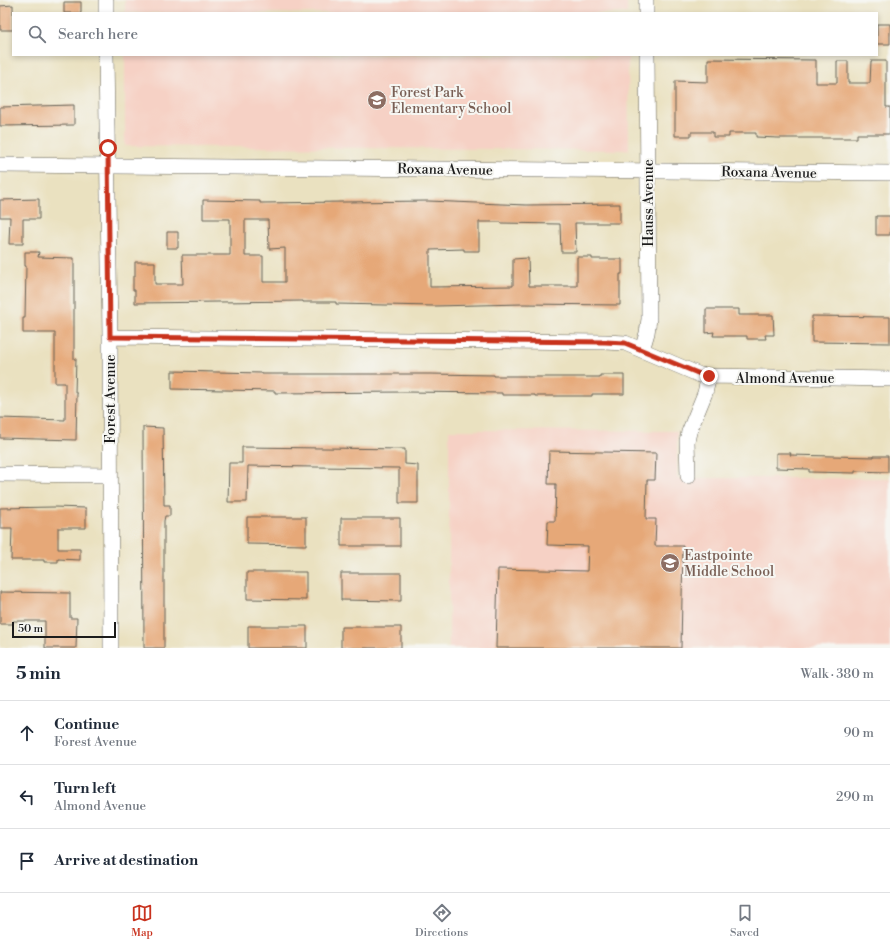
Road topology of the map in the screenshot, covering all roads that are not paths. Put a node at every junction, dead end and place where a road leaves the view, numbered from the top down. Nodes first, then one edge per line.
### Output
1 (106, 0) edge
2 (646, 0) edge
3 (106, 12) edge
4 (646, 12) edge
5 (106, 56) edge
6 (647, 56) edge
7 (0, 165) edge
8 (108, 165) junction
9 (648, 171) junction
10 (890, 173) edge
11 (110, 337) junction
12 (642, 350) junction
13 (709, 376) junction
14 (890, 379) edge
15 (0, 474) edge
16 (110, 475) junction
17 (688, 476) dead end
18 (111, 648) edge

1 - 3 street
2 - 4 street
5 - 8 street, Forest Avenue
6 - 9 street, Hauss Avenue
7 - 8 street, Roxana Avenue
8 - 9 street, Roxana Avenue
8 - 11 street, Forest Avenue
9 - 10 street, Roxana Avenue
9 - 12 street, Hauss Avenue
11 - 12 street, Almond Avenue
11 - 16 street, Forest Avenue
12 - 13 street, Almond Avenue
13 - 14 street, Almond Avenue
13 - 17 street
15 - 16 street
16 - 18 street, Forest Avenue

